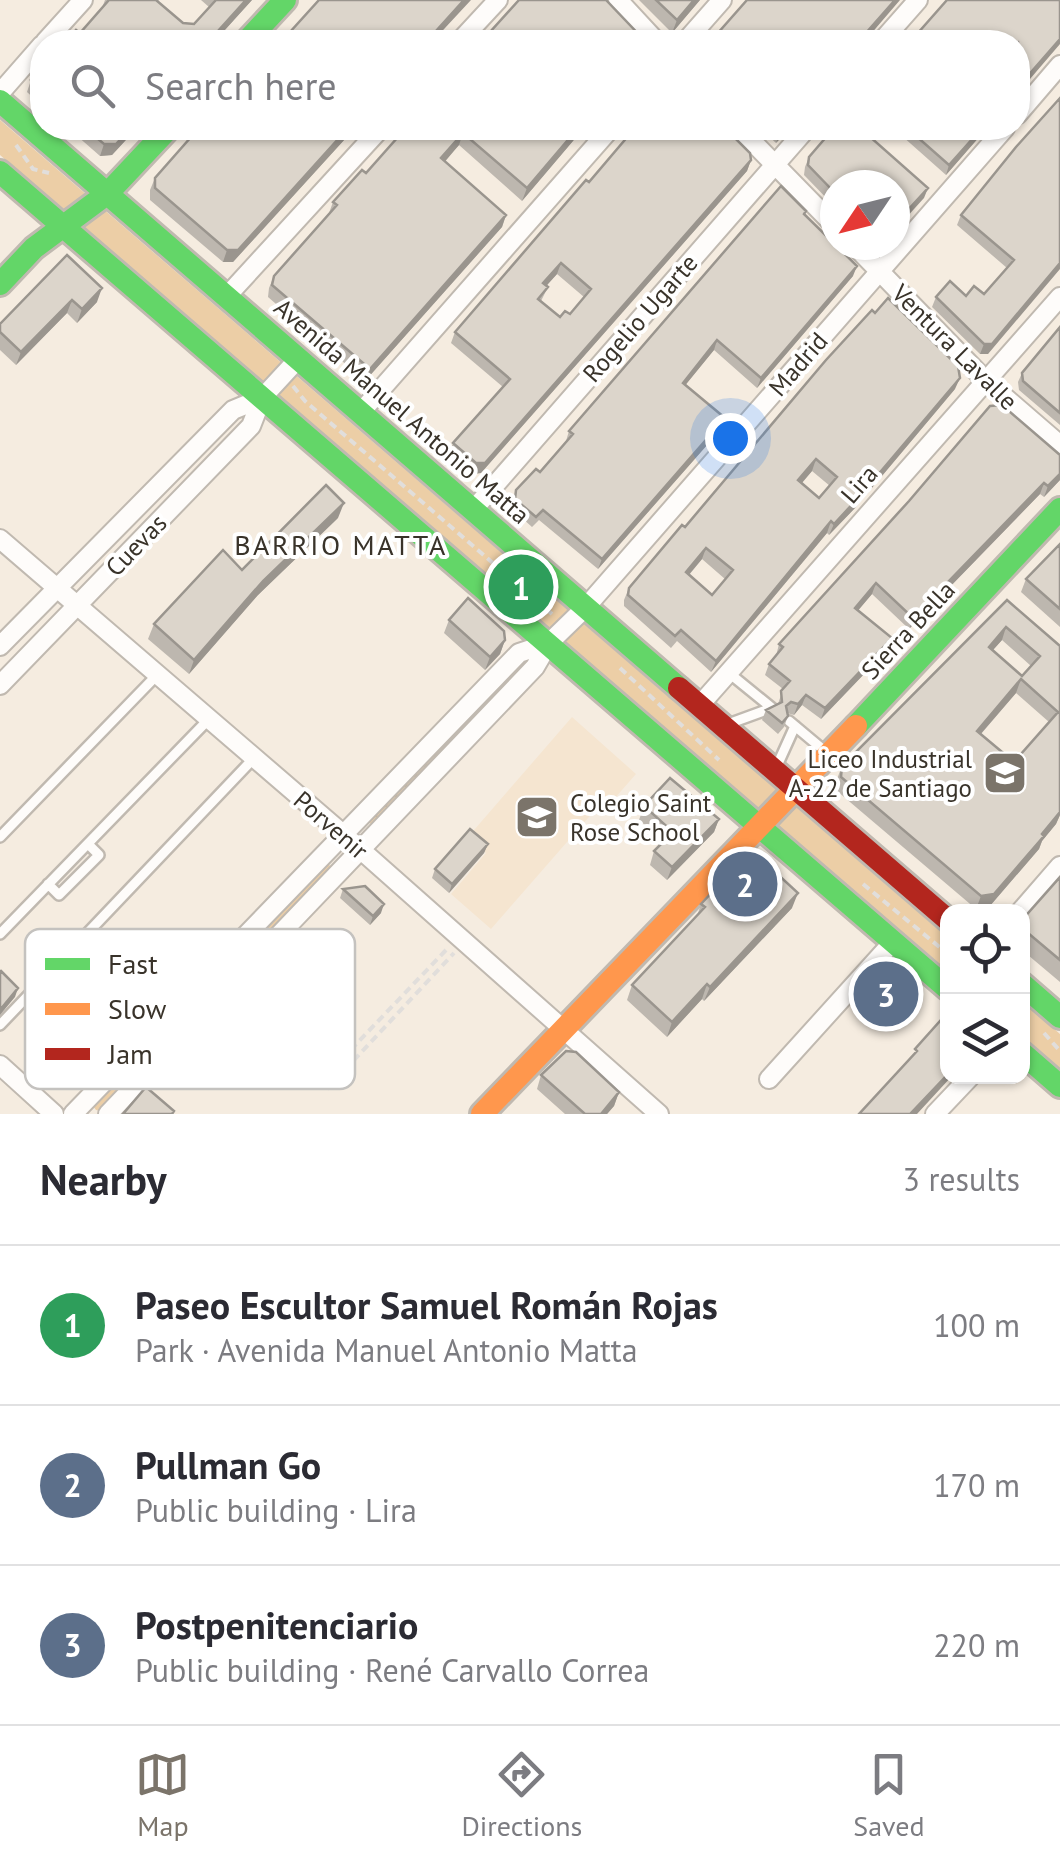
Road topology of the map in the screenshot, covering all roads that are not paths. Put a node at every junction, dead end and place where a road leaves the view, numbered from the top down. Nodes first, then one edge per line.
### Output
1 (83, 0) edge
2 (285, 0) edge
3 (498, 0) edge
4 (618, 0) edge
5 (722, 0) edge
6 (918, 0) edge
7 (56, 30) edge
8 (257, 30) edge
9 (470, 30) edge
10 (646, 30) edge
11 (696, 30) edge
12 (892, 30) edge
13 (30, 59) edge
14 (1060, 65) edge
15 (0, 92) edge
16 (1030, 100) edge
17 (0, 101) edge
18 (30, 127) edge
19 (46, 140) edge
20 (158, 140) edge
21 (370, 140) edge
22 (600, 140) edge
23 (751, 140) edge
24 (796, 140) edge
25 (996, 140) edge
26 (775, 164) junction
27 (0, 172) edge
28 (108, 193) junction
29 (820, 210) edge
30 (65, 228) junction
31 (868, 260) edge
32 (880, 272) junction
33 (0, 284) edge
34 (227, 296) junction
35 (1060, 297) edge
36 (291, 366) junction
37 (986, 381) junction
38 (262, 398) junction
39 (361, 412) junction
40 (1060, 445) edge
41 (474, 509) junction
42 (1060, 509) edge
43 (0, 539) edge
44 (56, 588) junction
45 (77, 606) junction
46 (586, 607) junction
47 (555, 638) junction
48 (0, 646) edge
49 (729, 673) junction
50 (157, 675) junction
51 (0, 685) edge
52 (700, 706) junction
53 (208, 720) junction
54 (722, 726) junction
55 (828, 753) junction
56 (254, 759) junction
57 (774, 771) junction
58 (795, 788) junction
59 (759, 829) junction
60 (343, 834) junction
61 (0, 837) edge
62 (88, 844) junction
63 (360, 850) junction
64 (1060, 866) edge
65 (48, 884) junction
66 (1027, 904) edge
67 (940, 913) edge
68 (92, 929) edge
69 (251, 929) edge
70 (285, 929) edge
71 (0, 934) edge
72 (892, 942) junction
73 (940, 982) edge
74 (1030, 991) edge
75 (25, 999) edge
76 (1060, 1017) edge
77 (0, 1025) edge
78 (565, 1029) junction
79 (1030, 1060) edge
80 (0, 1065) edge
81 (769, 1079) dead end
82 (963, 1084) edge
83 (1060, 1086) edge
84 (25, 1088) edge
85 (26, 1089) edge
86 (97, 1089) edge
87 (132, 1089) edge
88 (54, 1114) edge
89 (73, 1114) edge
90 (108, 1114) edge
91 (482, 1114) edge
92 (660, 1114) edge
93 (935, 1114) edge

1 - 7 street
2 - 8 main road
3 - 9 street
4 - 10 street
5 - 11 street
6 - 12 street
13 - 15 street
14 - 16 street
17 - 18 main road, Avenida Manuel Antonio Matta
19 - 28 main road, Avenida Manuel Antonio Matta
20 - 28 main road
21 - 34 street
22 - 39 street
23 - 26 street
24 - 26 street, Rogelio Ugarte
25 - 32 street, Madrid
26 - 29 street
26 - 41 street, Rogelio Ugarte
27 - 30 main road
28 - 30 main road
28 - 34 main road, Avenida Manuel Antonio Matta
30 - 33 main road
30 - 38 main road
31 - 32 street, Ventura Lavalle
32 - 37 street, Ventura Lavalle
32 - 46 street, Madrid
34 - 36 main road, Avenida Manuel Antonio Matta
35 - 37 street, Lira
36 - 38 street, Cuevas
36 - 39 main road, Avenida Manuel Antonio Matta
37 - 40 street, Ventura Lavalle
37 - 49 street, Lira
38 - 44 street, Cuevas
38 - 45 street, Cuevas
38 - 47 main road
39 - 41 main road, Avenida Manuel Antonio Matta
41 - 46 main road, Avenida Manuel Antonio Matta
42 - 55 main road, Sierra Bella
43 - 44 street, Porvenir
44 - 45 street, Porvenir
44 - 48 street, Cuevas
45 - 50 street, Porvenir
45 - 51 street, Cuevas
46 - 47 street, Madrid
46 - 52 main road, Avenida Manuel Antonio Matta
47 - 59 main road
47 - 60 street, Madrid
47 - 63 street, Madrid
49 - 52 street, Lira
49 - 54 lane
50 - 53 street, Porvenir
50 - 61 lane
52 - 54 main road, Avenida Manuel Antonio Matta
53 - 56 street, Porvenir
53 - 62 lane
54 - 57 main road, Avenida Manuel Antonio Matta
55 - 57 lane
55 - 58 main road, Sierra Bella
56 - 60 street, Porvenir
56 - 68 lane
57 - 58 main road, Avenida Manuel Antonio Matta
58 - 59 main road
58 - 67 main road, Avenida Manuel Antonio Matta
59 - 72 main road
59 - 78 main road
60 - 63 street, Porvenir
60 - 69 street, Madrid
62 - 65 lane
62 - 65 lane
63 - 70 street, Madrid
63 - 78 street, Porvenir
64 - 66 street
65 - 71 lane
72 - 73 main road
72 - 81 street
74 - 76 main road
75 - 77 lane
78 - 91 main road
78 - 92 street, Porvenir
79 - 83 main road
80 - 84 street
82 - 93 street
85 - 88 street
86 - 89 street, Madrid
87 - 90 street, Madrid

